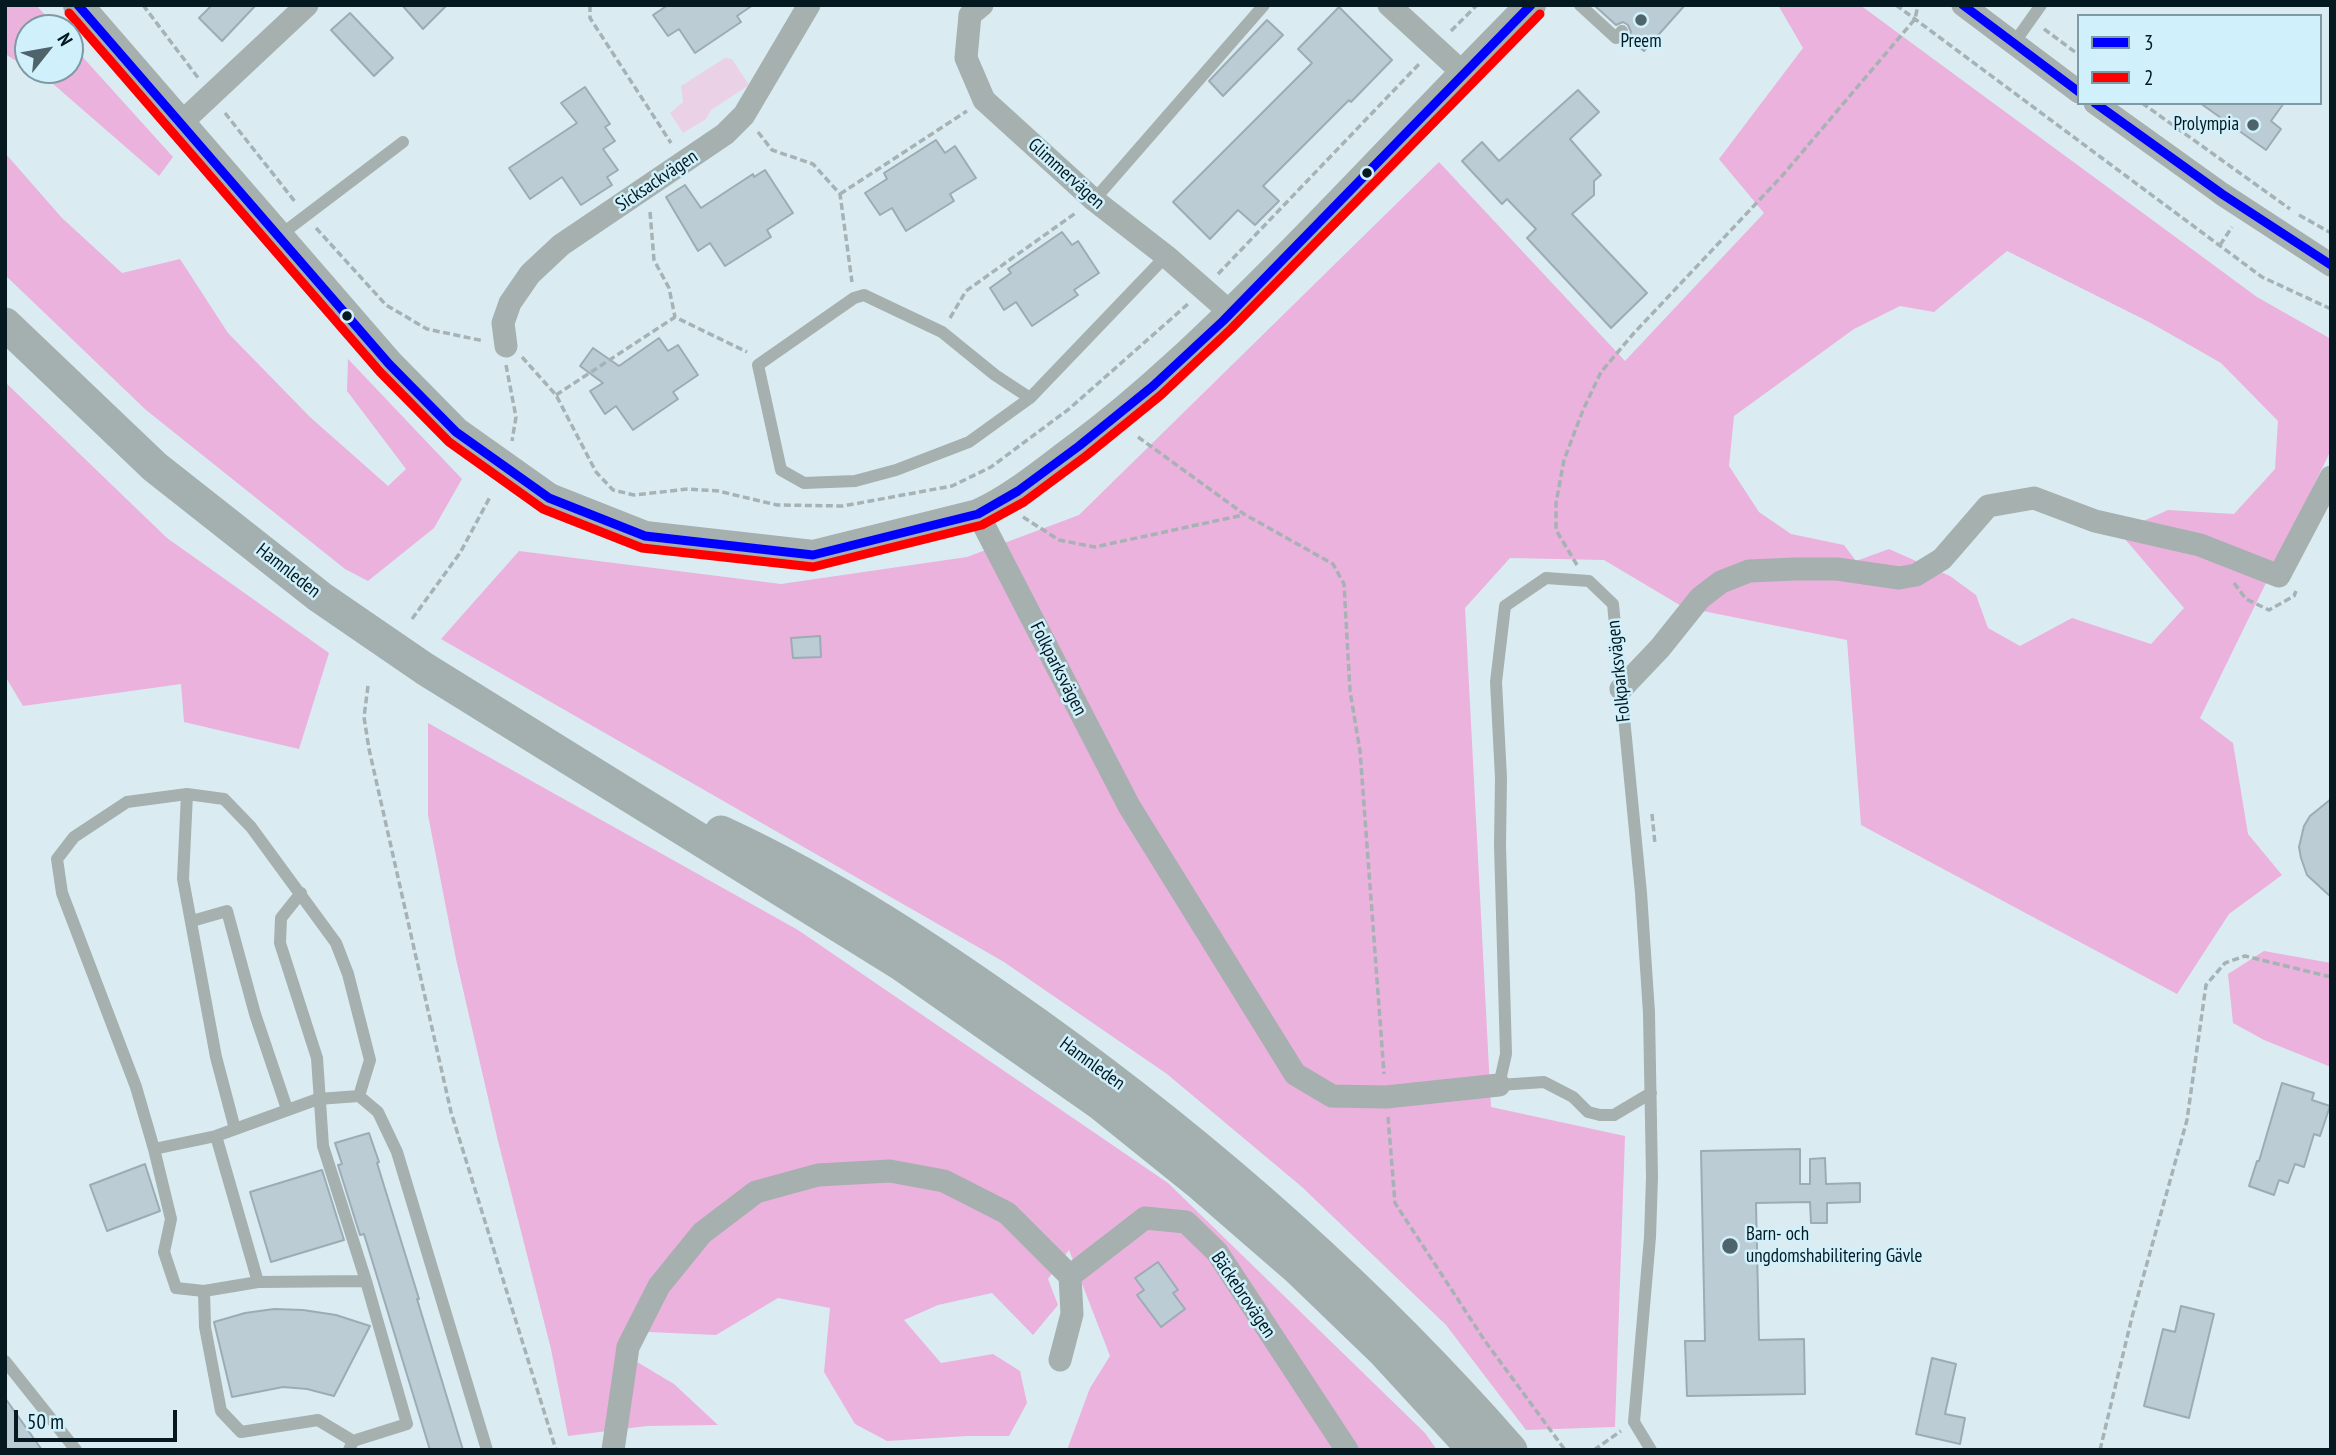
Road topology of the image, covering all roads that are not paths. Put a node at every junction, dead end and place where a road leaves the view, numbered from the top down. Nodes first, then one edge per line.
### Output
1 (78, 5) edge
2 (307, 5) edge
3 (809, 5) edge
4 (982, 5) edge
5 (1264, 5) edge
6 (1389, 5) edge
7 (1531, 5) edge
8 (1580, 5) edge
9 (1963, 5) edge
10 (2041, 5) edge
11 (1622, 31) dead end
12 (2014, 43) junction
13 (1463, 73) junction
14 (2077, 90) edge
15 (2098, 105) edge
16 (180, 124) junction
17 (403, 142) dead end
18 (1094, 200) junction
19 (279, 236) junction
20 (1166, 256) junction
21 (2331, 265) edge
22 (1231, 313) junction
23 (5, 324) edge
24 (506, 346) road end
25 (1030, 398) junction
26 (2331, 477) edge
27 (989, 508) junction
28 (2321, 519) edge
29 (1622, 689) junction
30 (602, 777) junction
31 (187, 794) junction
32 (301, 893) junction
33 (192, 921) junction
34 (1499, 1085) junction
35 (1651, 1093) junction
36 (359, 1096) junction
37 (318, 1099) junction
38 (287, 1110) junction
39 (235, 1129) junction
40 (216, 1136) junction
41 (154, 1149) junction
42 (1070, 1276) junction
43 (258, 1282) junction
44 (366, 1282) junction
45 (204, 1291) junction
46 (1060, 1360) dead end
47 (5, 1361) edge
48 (351, 1445) edge
49 (76, 1450) edge
50 (487, 1450) edge
51 (613, 1450) edge
52 (1347, 1450) edge
53 (1474, 1450) edge
54 (1511, 1450) edge
55 (1651, 1450) edge

1 - 16 street
2 - 16 street
3 - 24 street, Sicksackvägen
4 - 18 street, Glimmervägen
5 - 18 lane
6 - 13 street
7 - 13 street
8 - 11 lane
9 - 12 street
10 - 12 lane
12 - 14 street
13 - 22 street
15 - 21 street
16 - 19 street
17 - 19 lane
18 - 20 street, Glimmervägen
19 - 27 street
20 - 22 street, Glimmervägen
20 - 25 lane
22 - 27 street
23 - 30 main road, Hamnleden
25 - 25 lane
26 - 28 street
27 - 34 street, Folkparksvägen
28 - 29 street
29 - 34 lane, Folkparksvägen
29 - 35 lane, Folkparksvägen
30 - 53 main road, Hamnleden
30 - 54 main road, Hamnleden
31 - 32 lane
31 - 33 lane
31 - 41 lane
32 - 36 lane
32 - 37 lane
33 - 38 lane
33 - 39 lane
34 - 35 lane, Folkparksvägen
35 - 55 lane
36 - 37 lane
36 - 50 lane
37 - 38 lane
37 - 44 lane
38 - 39 lane
39 - 40 lane
40 - 41 lane
40 - 43 lane
41 - 45 lane
42 - 46 street
42 - 51 street
42 - 52 street, Bäckebrovägen
43 - 44 lane
43 - 45 lane
44 - 48 lane
45 - 48 lane
47 - 49 lane

